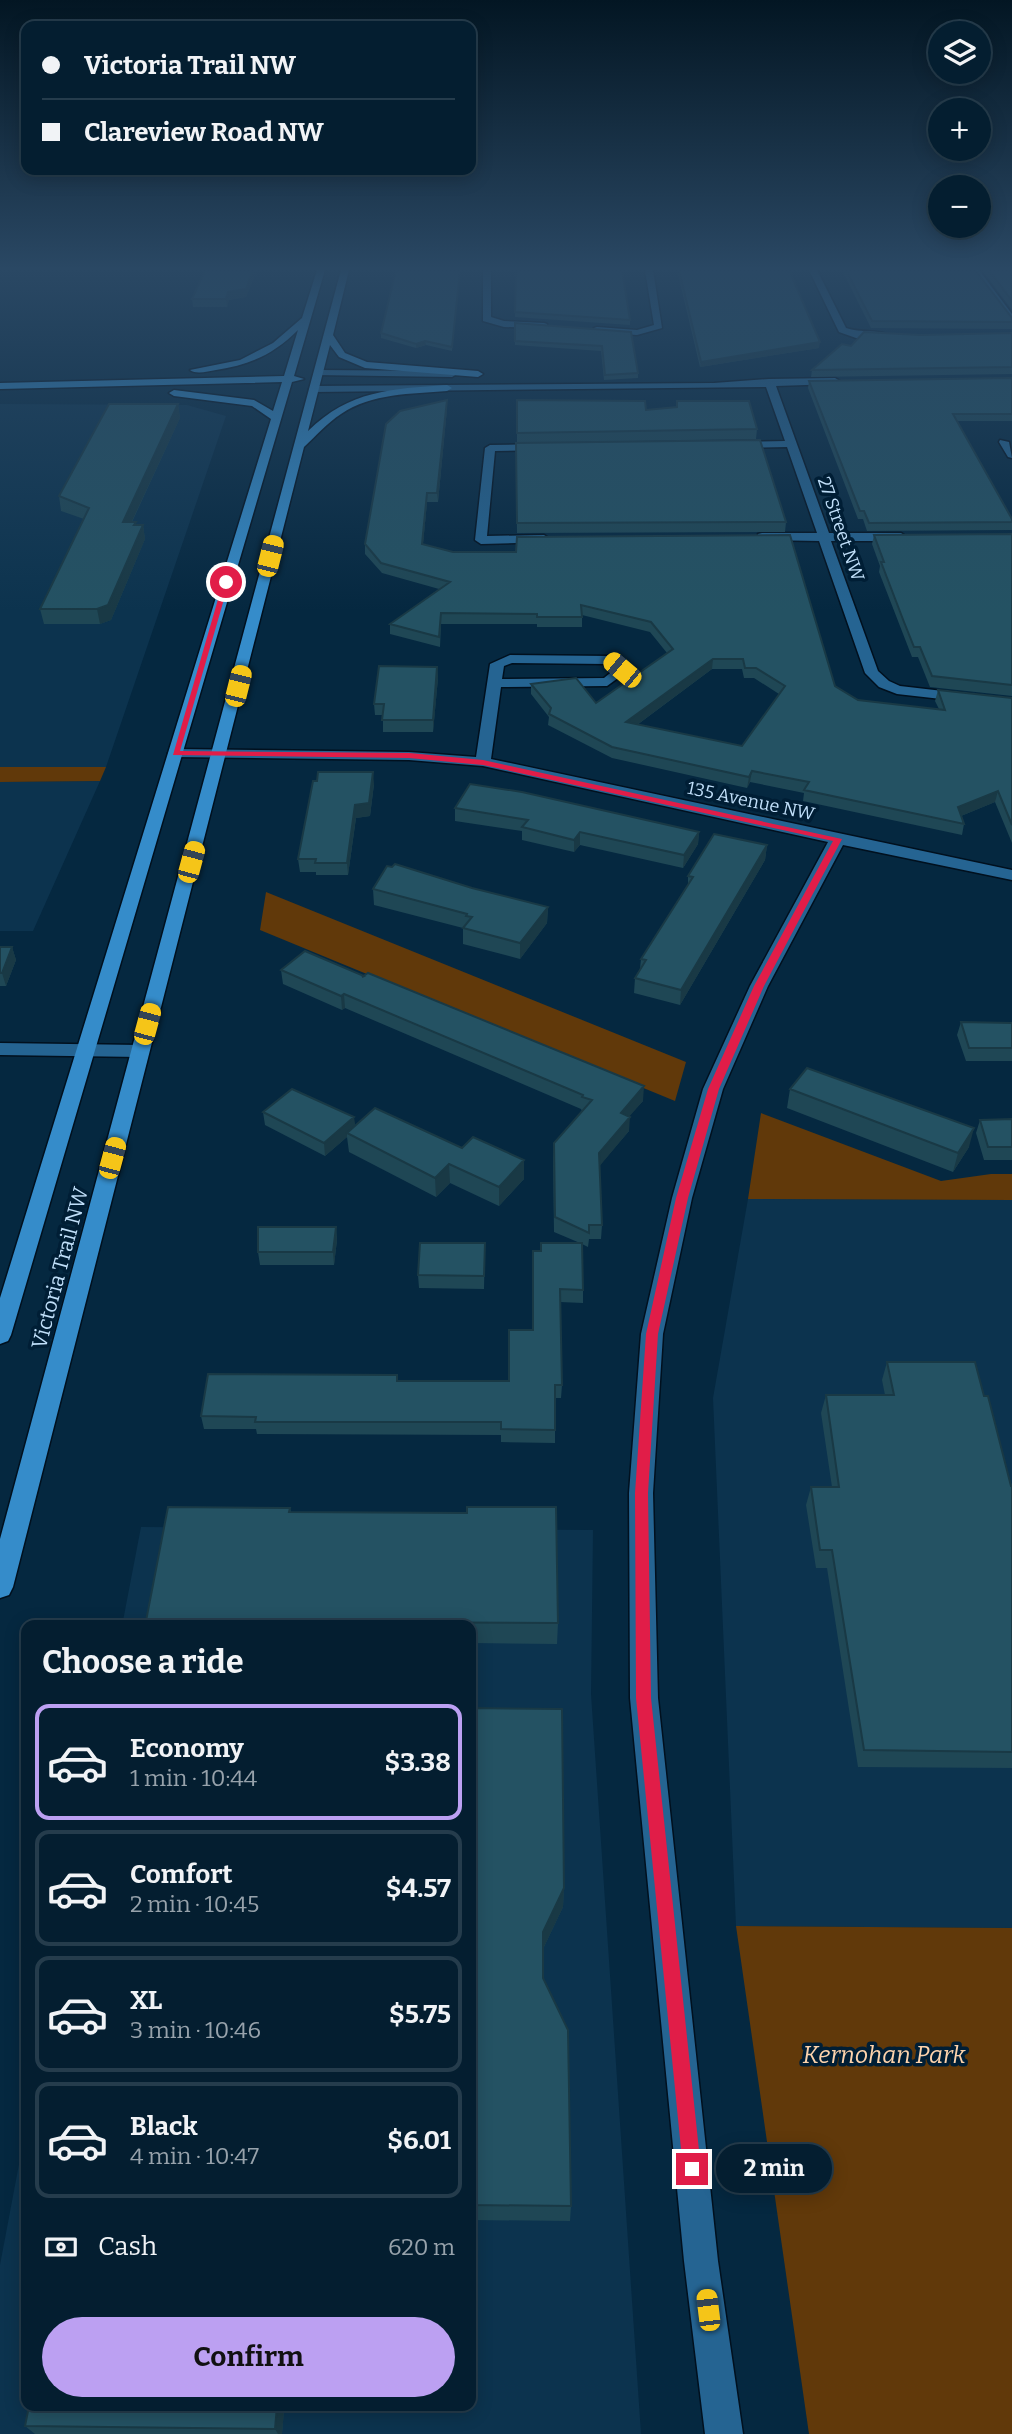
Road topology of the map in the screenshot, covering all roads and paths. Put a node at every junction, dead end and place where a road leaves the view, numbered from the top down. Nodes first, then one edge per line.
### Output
1 (140, 384) edge
2 (217, 384) edge
3 (286, 384) edge
4 (298, 384) edge
5 (315, 384) edge
6 (747, 384) edge
7 (770, 384) edge
8 (0, 387) edge
9 (130, 388) junction
10 (447, 388) junction
11 (314, 389) junction
12 (276, 418) junction
13 (1004, 442) dead end
14 (793, 444) junction
15 (300, 445) junction
16 (724, 445) edge
17 (559, 447) edge
18 (1012, 455) edge
19 (743, 537) edge
20 (825, 537) junction
21 (919, 537) edge
22 (564, 539) edge
23 (495, 682) junction
24 (1012, 703) edge
25 (175, 753) junction
26 (220, 754) junction
27 (483, 762) junction
28 (838, 839) junction
29 (1012, 875) edge
30 (0, 1049) edge
31 (86, 1049) junction
32 (140, 1051) junction
33 (0, 1335) edge
34 (0, 1587) edge
35 (724, 2434) edge

1 - 8 main road
2 - 9 main road
3 - 12 main road, Victoria Trail NW
4 - 11 main road
5 - 11 main road, Victoria Trail NW
6 - 10 street
7 - 14 street, 27 Street NW
8 - 9 main road
9 - 12 main road
10 - 11 street
10 - 15 main road
11 - 15 main road, Victoria Trail NW
12 - 25 main road, Victoria Trail NW
13 - 18 street
14 - 16 street
14 - 20 street, 27 Street NW
15 - 26 main road, Victoria Trail NW
17 - 22 street
19 - 20 street
20 - 21 street
20 - 24 street, 27 Street NW
23 - 23 street
23 - 27 street
25 - 26 street, 135 Avenue NW
25 - 31 main road, Victoria Trail NW
26 - 27 street, 135 Avenue NW
26 - 32 main road, Victoria Trail NW
27 - 28 street, 135 Avenue NW
28 - 29 street, 135 Avenue NW
28 - 35 street
30 - 31 street
31 - 32 street
31 - 33 main road, Victoria Trail NW
32 - 34 main road, Victoria Trail NW

